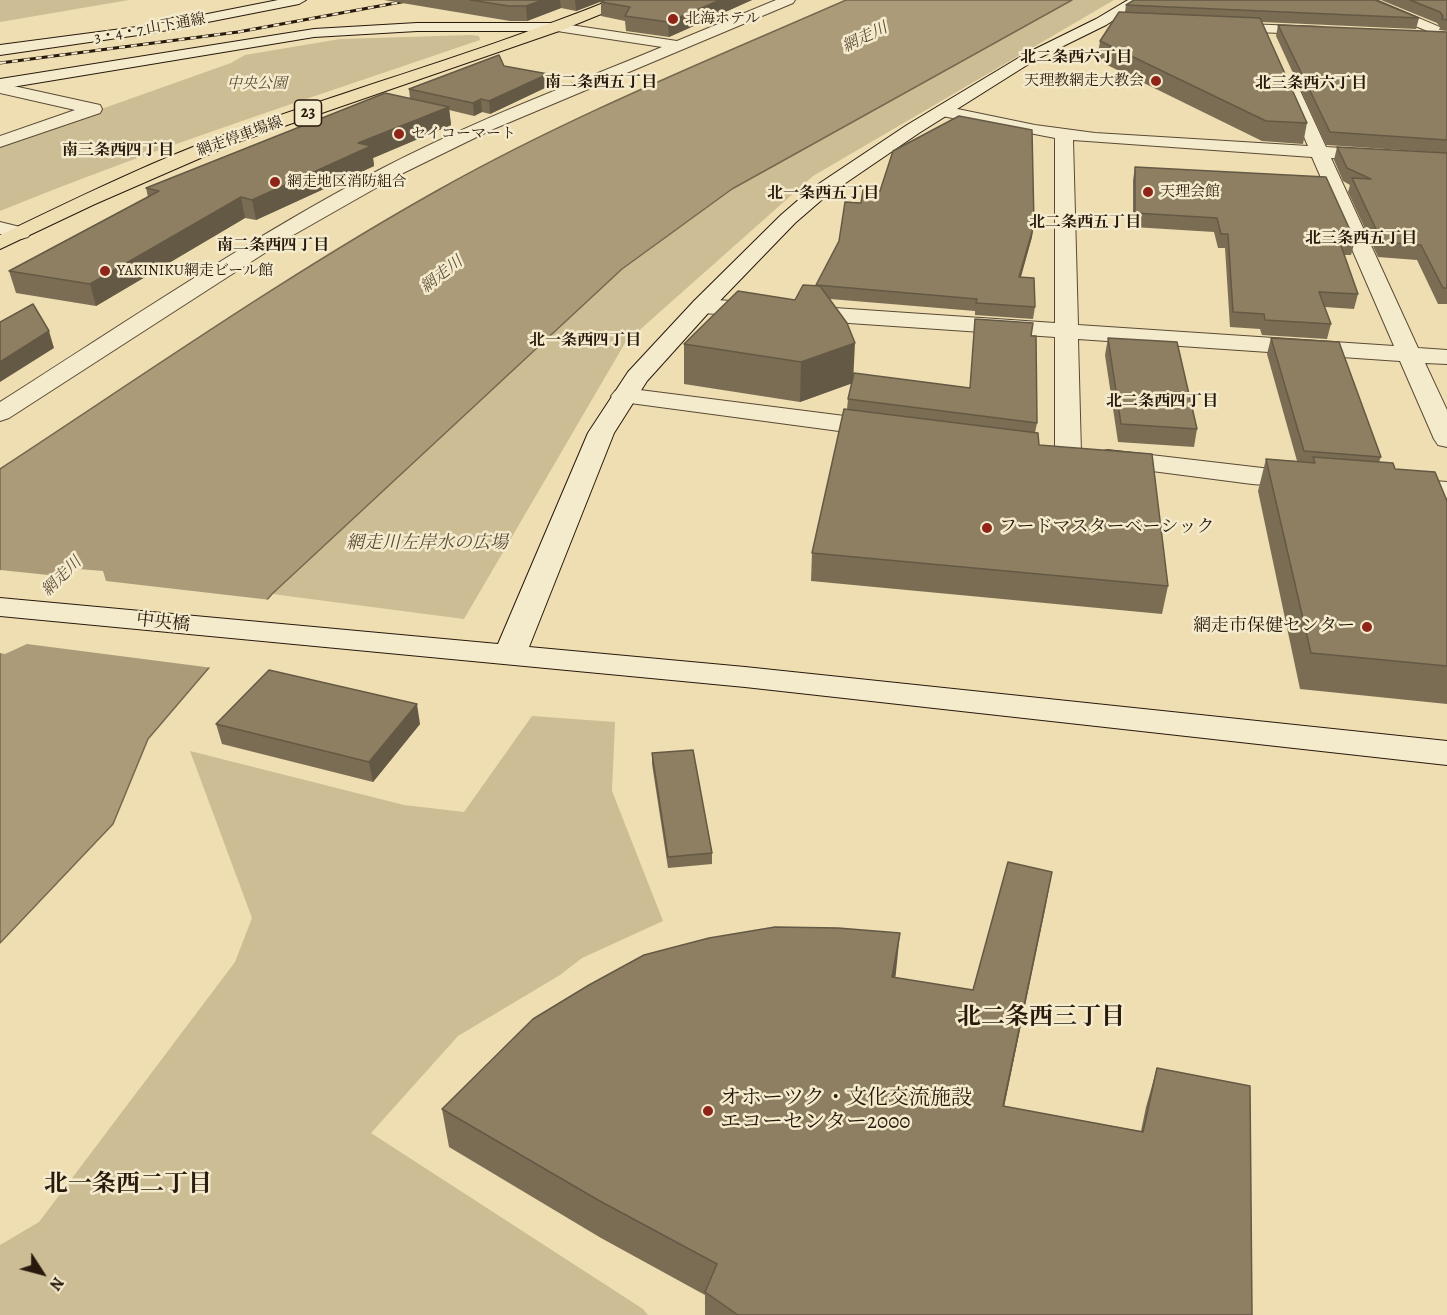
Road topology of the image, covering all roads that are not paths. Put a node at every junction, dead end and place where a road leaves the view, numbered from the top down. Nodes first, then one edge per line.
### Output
1 (299, 0) edge
2 (623, 0) edge
3 (788, 0) edge
4 (1138, 0) edge
5 (1364, 0) edge
6 (1101, 22) junction
7 (1124, 23) edge
8 (1205, 26) edge
9 (557, 27) junction
10 (1263, 29) junction
11 (1332, 32) edge
12 (1413, 35) edge
13 (1447, 36) edge
14 (678, 45) junction
15 (1272, 49) edge
16 (0, 50) edge
17 (1282, 70) edge
18 (0, 86) edge
19 (355, 97) junction
20 (387, 104) edge
21 (943, 111) junction
22 (464, 121) edge
23 (485, 126) junction
24 (1064, 134) junction
25 (0, 142) edge
26 (1320, 152) junction
27 (1447, 160) edge
28 (0, 228) edge
29 (21, 233) junction
30 (0, 243) edge
31 (702, 306) junction
32 (1066, 331) junction
33 (1410, 354) junction
34 (1447, 357) edge
35 (624, 396) junction
36 (0, 412) edge
37 (905, 432) edge
38 (1447, 439) edge
39 (1332, 482) edge
40 (1378, 485) edge
41 (1447, 490) edge
42 (0, 607) edge
43 (510, 654) junction
44 (1447, 753) edge

1 - 16 street, 3・4・7 山下通線
2 - 9 main road, 網走停車場線 / 23
3 - 14 street
4 - 6 street
5 - 13 street
6 - 7 street
6 - 21 street
8 - 10 street
9 - 14 street
9 - 18 street
9 - 19 main road, 網走停車場線 / 23
10 - 11 street
10 - 15 street
12 - 13 street
14 - 23 street
17 - 26 street
18 - 25 street
19 - 20 street
19 - 29 main road, 網走停車場線 / 23
21 - 24 street
21 - 31 street
22 - 23 street
23 - 36 street
24 - 26 street
24 - 32 street
26 - 27 street
26 - 33 street
28 - 29 street
29 - 30 main road, 網走停車場線 / 23
31 - 32 street
31 - 35 street
32 - 33 street
32 - 39 street
33 - 34 street
33 - 38 street
35 - 37 street
35 - 43 street
40 - 41 street
42 - 43 street, 中央橋
43 - 44 street, 中央橋

